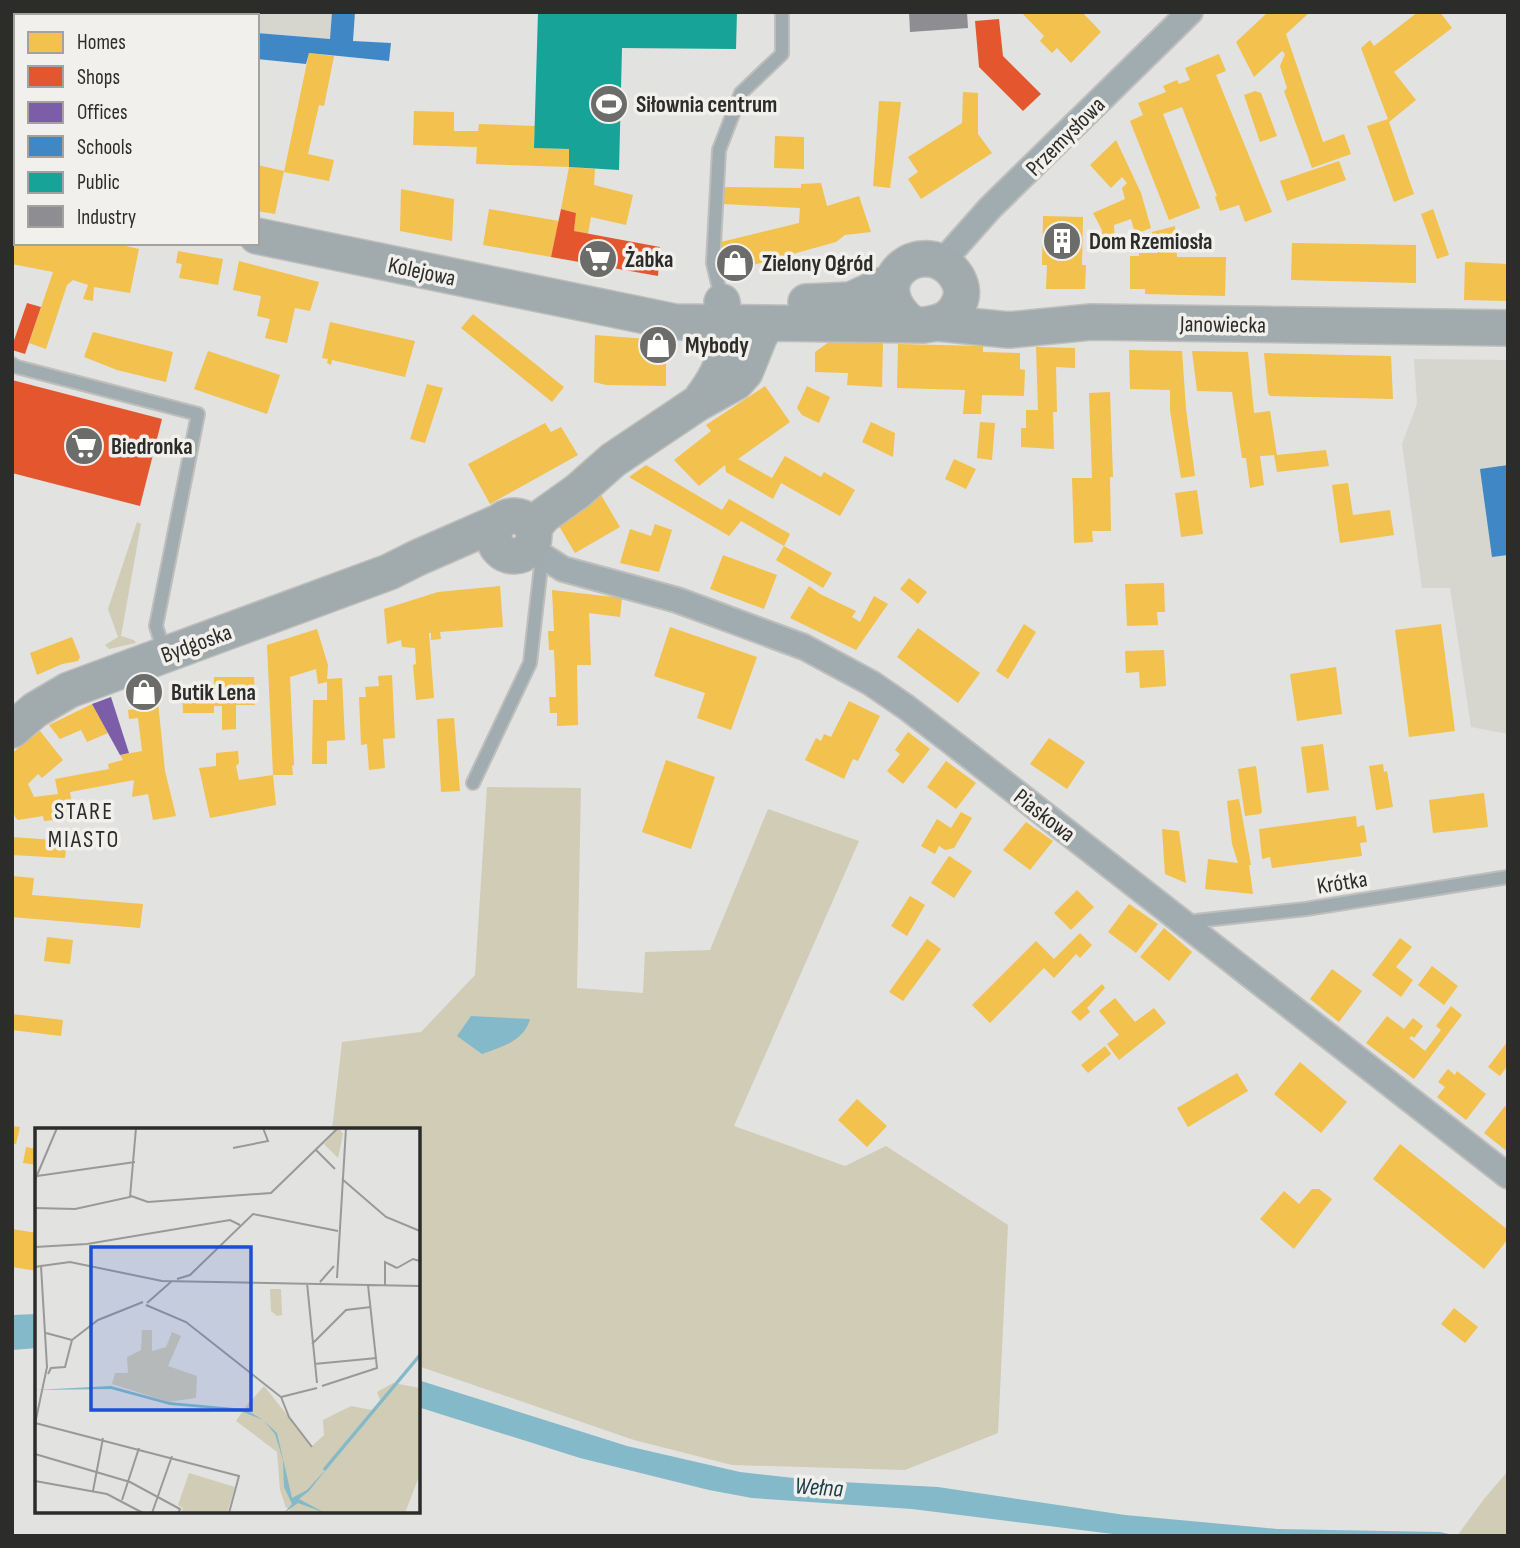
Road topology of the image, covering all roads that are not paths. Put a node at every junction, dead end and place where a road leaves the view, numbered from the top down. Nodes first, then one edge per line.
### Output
1 (782, 12) edge
2 (1190, 12) edge
3 (259, 236) edge
4 (943, 261) junction
5 (892, 281) junction
6 (962, 297) junction
7 (724, 312) junction
8 (1091, 321) junction
9 (925, 323) junction
10 (768, 324) junction
11 (1508, 328) edge
12 (12, 364) edge
13 (698, 403) junction
14 (519, 538) junction
15 (165, 655) junction
16 (12, 730) edge
17 (473, 783) dead end
18 (1508, 877) edge
19 (1182, 922) junction
20 (1508, 1176) edge

1 - 7 lane
2 - 4 street, Przemysłowa
3 - 7 street, Kolejowa
4 - 5 street
4 - 6 street
5 - 7 street, Kolejowa
5 - 9 street
6 - 8 street
6 - 9 street
7 - 10 street, Kolejowa
7 - 13 street, Bydgoska
8 - 9 street, Janowiecka
8 - 11 street, Janowiecka
9 - 10 street, Kolejowa
10 - 13 street, Bydgoska
12 - 15 lane
13 - 14 street, Bydgoska
14 - 15 street, Bydgoska
14 - 17 lane
14 - 19 street, Piaskowa
15 - 16 street, Bydgoska
18 - 19 lane, Krótka
19 - 20 street, Piaskowa

